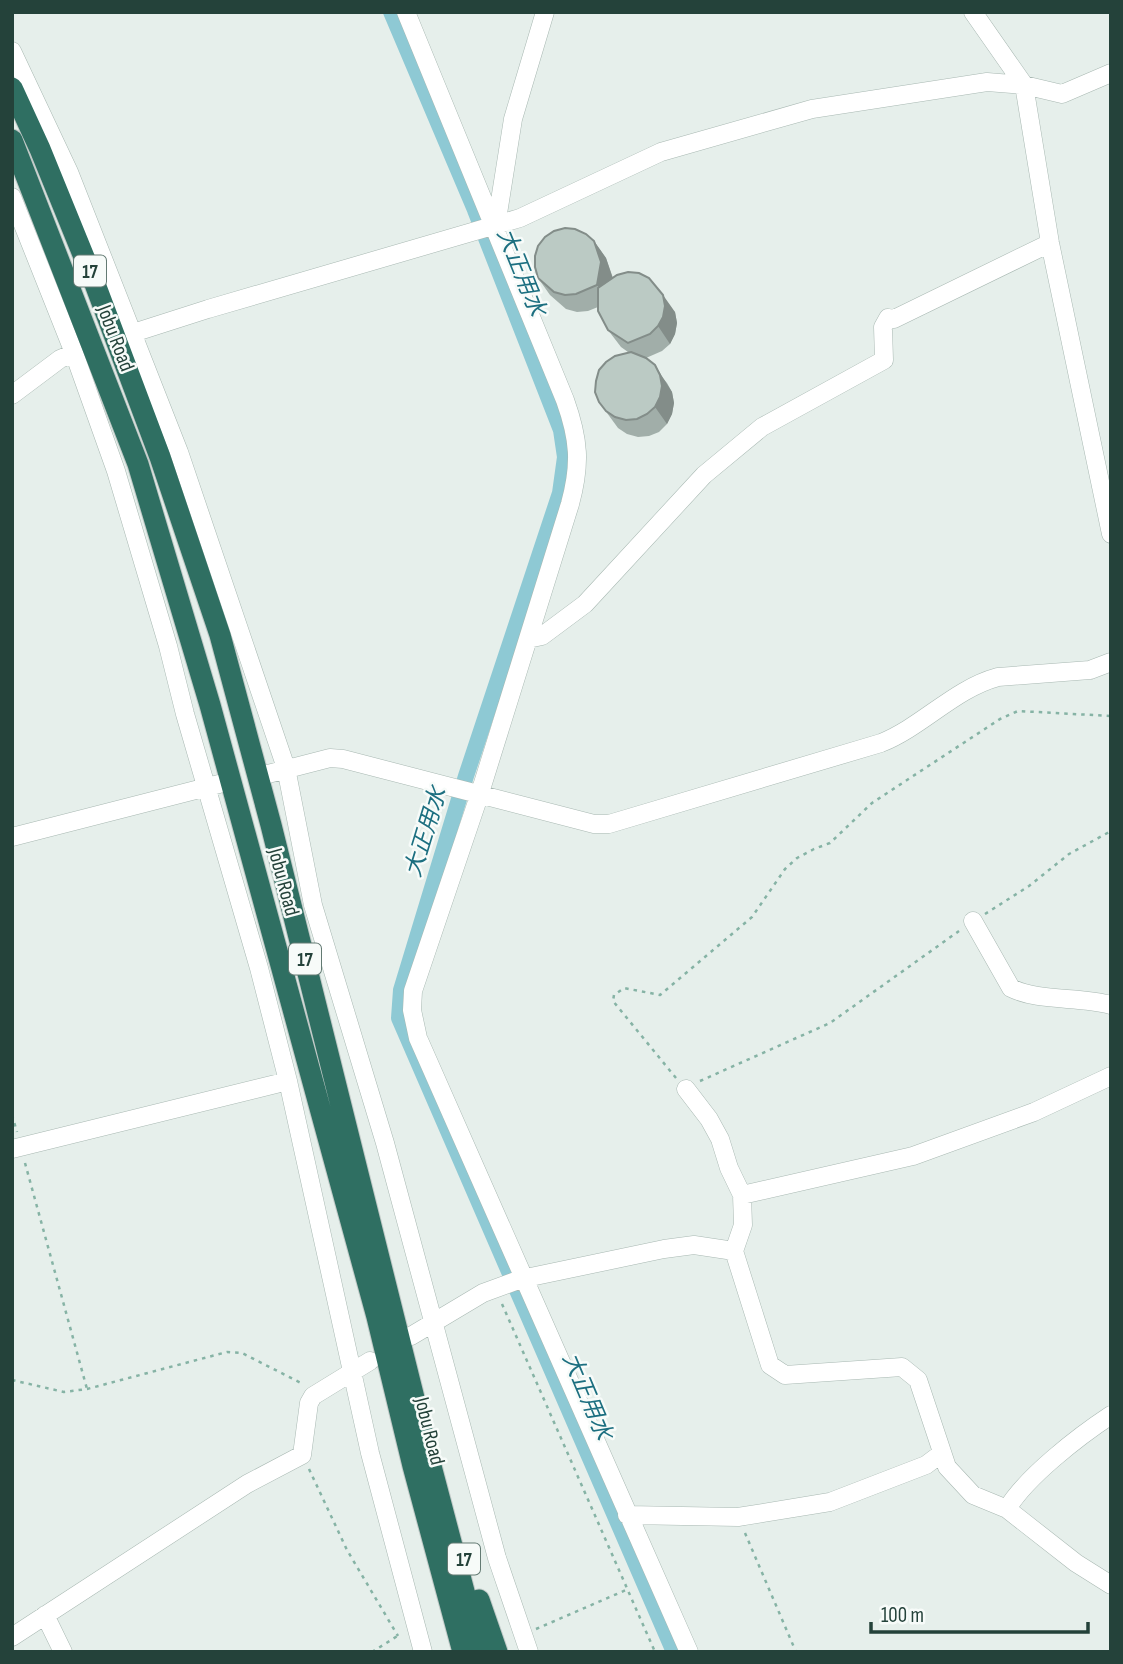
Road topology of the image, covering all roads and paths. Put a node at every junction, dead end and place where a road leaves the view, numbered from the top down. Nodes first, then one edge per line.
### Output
1 (406, 12) edge
2 (545, 12) edge
3 (973, 12) edge
4 (12, 51) edge
5 (1111, 73) edge
6 (1024, 85) junction
7 (12, 88) edge
8 (12, 140) edge
9 (12, 197) edge
10 (493, 226) junction
11 (1050, 243) junction
12 (133, 333) junction
13 (74, 352) junction
14 (12, 395) edge
15 (1111, 534) edge
16 (528, 639) junction
17 (1111, 662) edge
18 (1111, 716) edge
19 (286, 768) junction
20 (264, 775) dead end
21 (215, 785) junction
22 (476, 795) junction
23 (1111, 831) edge
24 (12, 837) edge
25 (973, 921) junction
26 (1111, 1005) edge
27 (1111, 1076) edge
28 (288, 1081) junction
29 (686, 1089) junction
30 (12, 1115) edge
31 (17, 1148) edge
32 (742, 1195) junction
33 (734, 1251) junction
34 (523, 1279) junction
35 (499, 1287) junction
36 (435, 1322) junction
37 (411, 1336) dead end
38 (370, 1361) dead end
39 (353, 1372) junction
40 (12, 1380) edge
41 (86, 1388) junction
42 (318, 1391) junction
43 (1111, 1415) edge
44 (942, 1453) junction
45 (302, 1455) junction
46 (422, 1466) junction
47 (1007, 1509) junction
48 (627, 1515) junction
49 (738, 1517) junction
50 (1109, 1576) edge
51 (627, 1590) junction
52 (46, 1615) junction
53 (418, 1629) junction
54 (398, 1636) junction
55 (12, 1637) edge
56 (526, 1643) edge
57 (63, 1652) edge
58 (372, 1652) edge
59 (423, 1652) edge
60 (450, 1652) edge
61 (463, 1652) edge
62 (480, 1652) edge
63 (497, 1652) edge
64 (655, 1652) edge
65 (689, 1652) edge
66 (796, 1652) edge

1 - 10 street
2 - 10 street
3 - 6 street
4 - 12 street
5 - 6 street
6 - 10 street
6 - 11 street
7 - 46 highway, Jobu Road / 17
8 - 46 highway, Jobu Road / 17
9 - 13 street
10 - 12 street
10 - 16 street
11 - 15 street
11 - 16 street
12 - 19 street
13 - 14 street
13 - 21 street
16 - 22 street
17 - 22 street
18 - 29 path
19 - 20 street
19 - 22 street
19 - 36 street
21 - 24 street
21 - 28 street
22 - 34 street
23 - 25 path
25 - 26 street
25 - 29 path
27 - 32 street
28 - 31 street
28 - 39 street
29 - 32 street
30 - 31 path
31 - 41 path
32 - 33 street
33 - 34 street
33 - 44 street
34 - 35 street
34 - 48 street
35 - 36 street
35 - 51 path
36 - 37 street
36 - 56 street
38 - 39 street
39 - 42 street
39 - 53 street
40 - 41 path
41 - 42 path
42 - 45 street
43 - 47 street
44 - 47 street
44 - 49 street
45 - 52 street
45 - 54 path
46 - 60 highway, 17
46 - 61 highway, Jobu Road / 17
46 - 62 highway, 17
46 - 63 highway, 17
47 - 50 street
48 - 49 street
48 - 65 street
49 - 66 path
51 - 56 path
51 - 64 path
52 - 55 street
52 - 57 street
53 - 54 path
53 - 59 street
54 - 58 path

